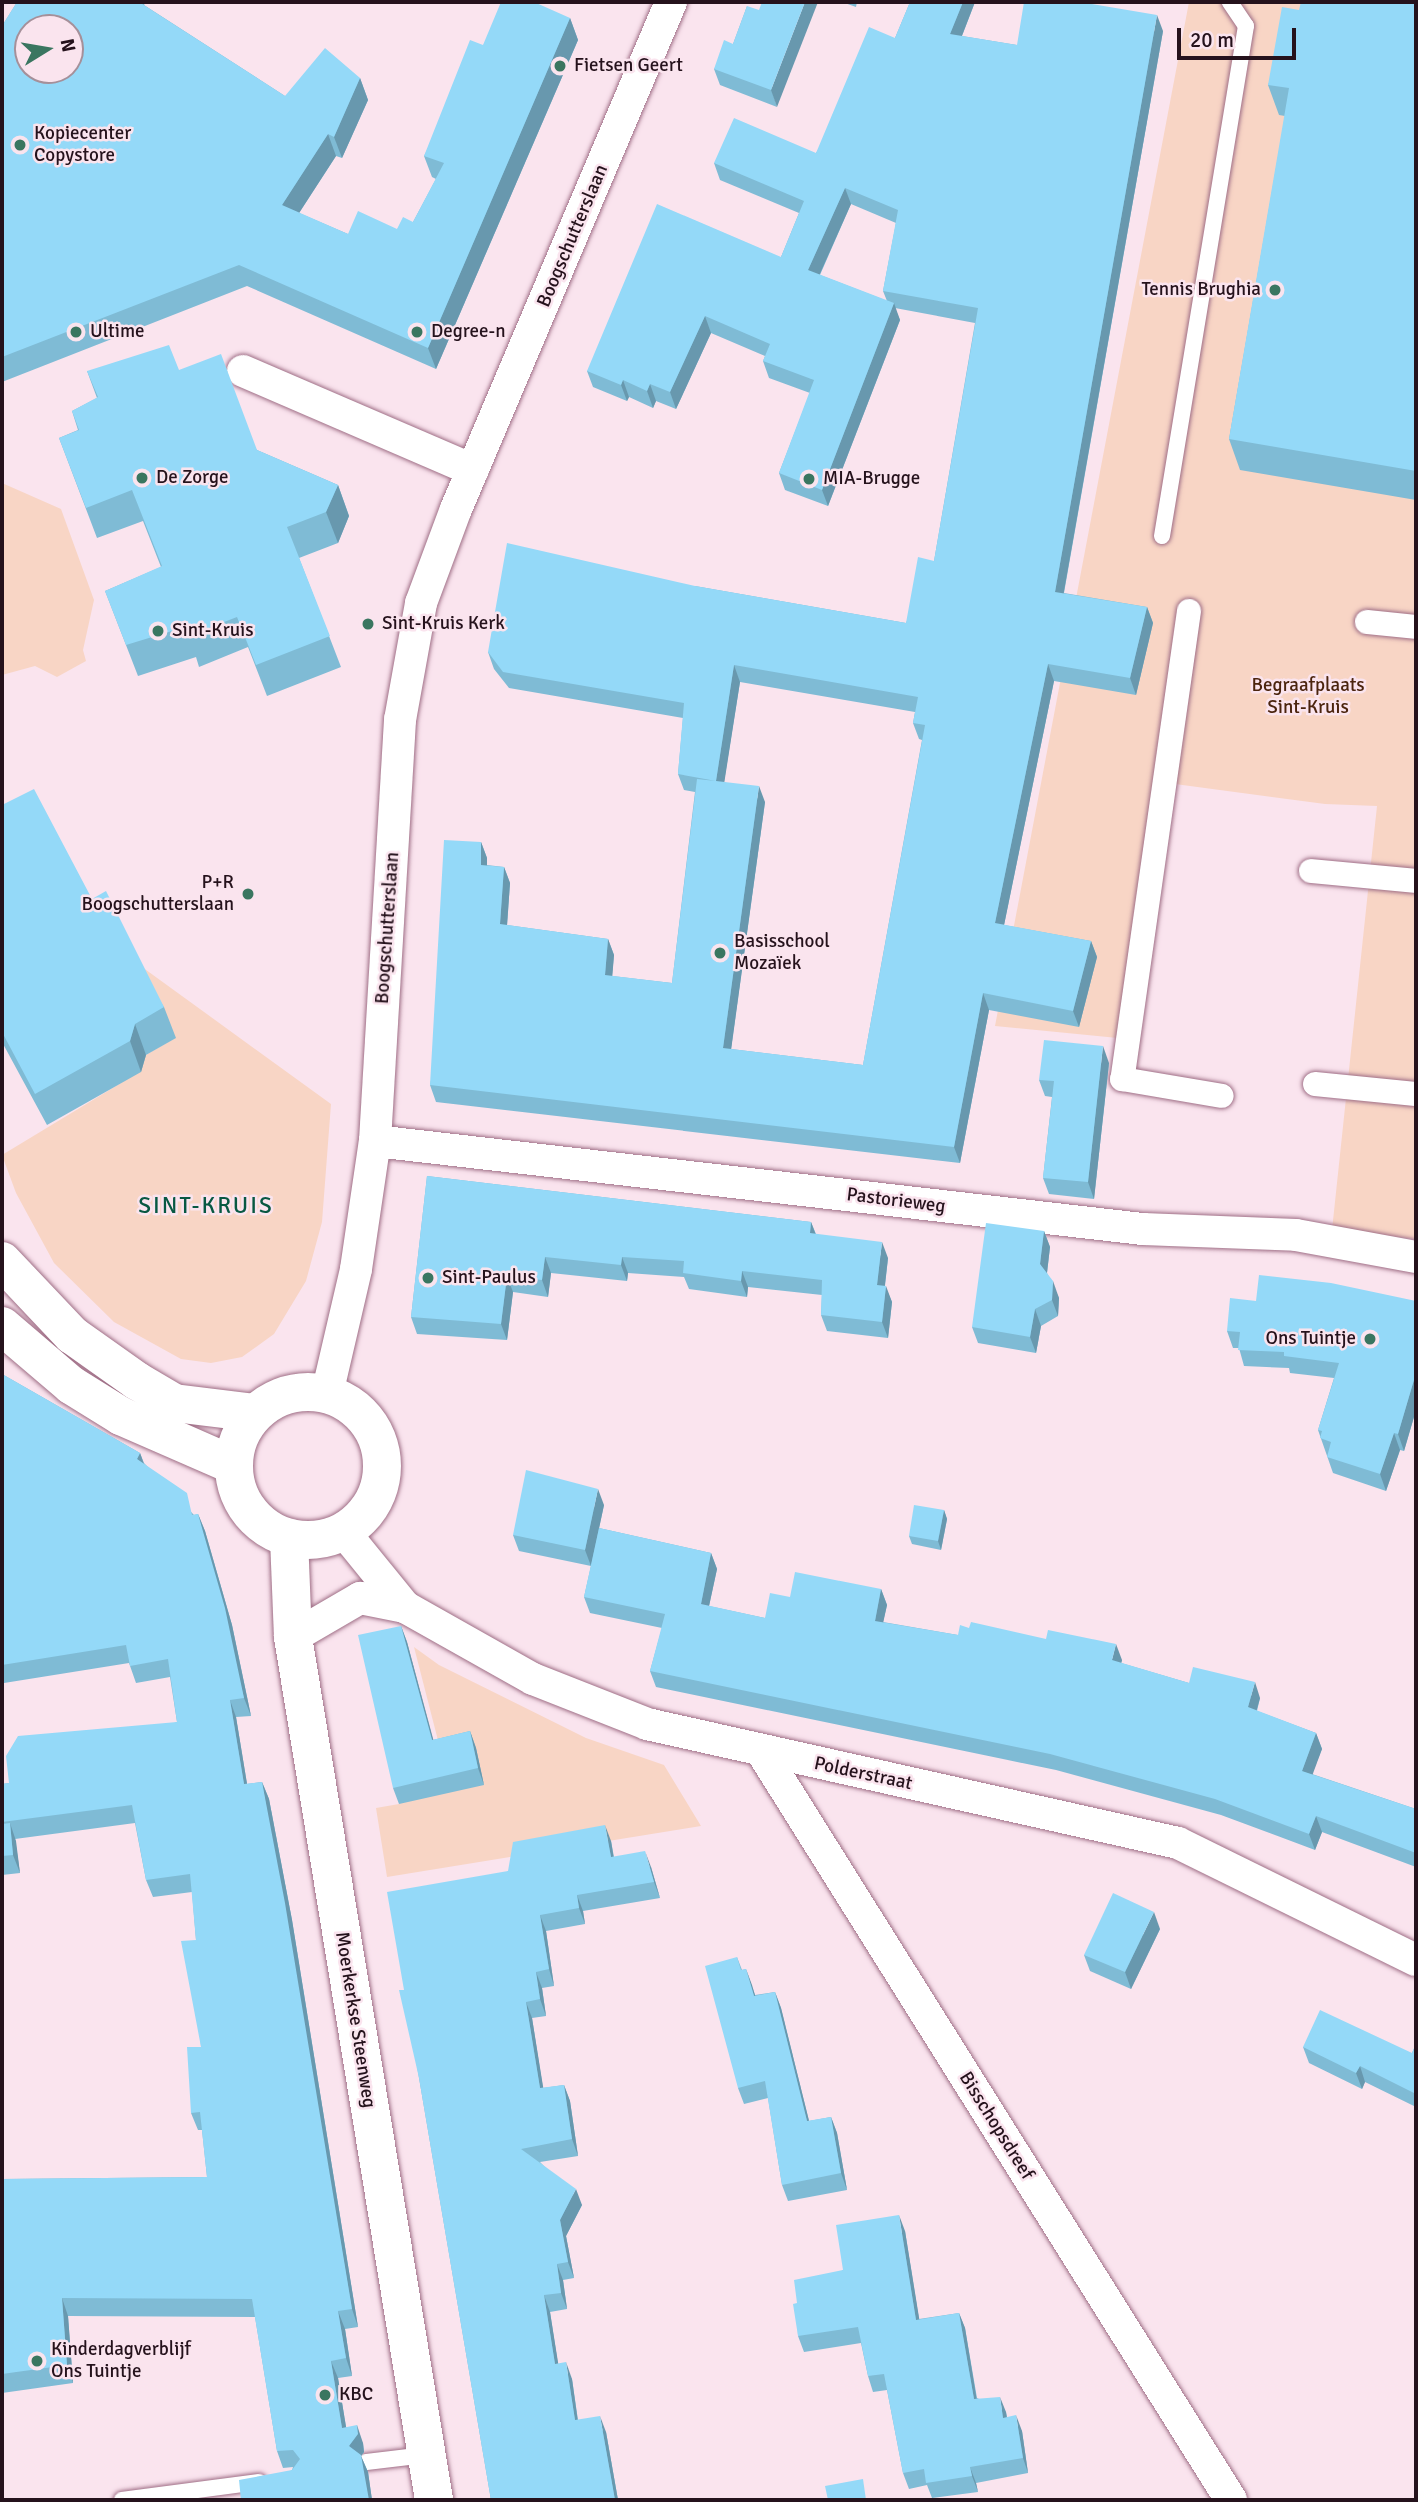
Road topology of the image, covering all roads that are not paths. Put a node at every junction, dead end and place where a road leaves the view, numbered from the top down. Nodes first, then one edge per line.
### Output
1 (671, 2) edge
2 (1230, 2) edge
3 (243, 371) dead end
4 (474, 470) junction
5 (1162, 536) dead end
6 (1189, 611) dead end
7 (1367, 622) dead end
8 (1416, 627) edge
9 (1311, 871) dead end
10 (1416, 881) edge
11 (1315, 1084) dead end
12 (1416, 1094) edge
13 (1222, 1096) dead end
14 (375, 1141) junction
15 (1416, 1257) edge
16 (2, 1261) edge
17 (2, 1326) edge
18 (327, 1394) junction
19 (255, 1413) junction
20 (233, 1465) junction
21 (344, 1532) junction
22 (289, 1538) junction
23 (405, 1607) junction
24 (293, 1637) junction
25 (762, 1752) junction
26 (1416, 1960) edge
27 (426, 2455) junction
28 (366, 2462) dead end
29 (283, 2479) edge
30 (122, 2500) edge
31 (434, 2500) edge
32 (1231, 2500) edge

1 - 4 street, Boogschutterslaan
2 - 5 lane
3 - 4 street
4 - 14 street, Boogschutterslaan
6 - 13 street
7 - 8 street
9 - 10 street
11 - 12 street
14 - 15 street, Pastorieweg
14 - 18 street, Boogschutterslaan
16 - 19 street
17 - 20 street
18 - 19 street
18 - 21 street
19 - 20 street
20 - 22 street
21 - 22 street
21 - 23 street, Polderstraat
22 - 24 street, Moerkerkse Steenweg
23 - 24 street
23 - 25 street, Polderstraat
24 - 27 street, Moerkerkse Steenweg
25 - 26 street, Polderstraat
25 - 32 street, Bisschopsdreef
27 - 28 lane
27 - 31 street, Moerkerkse Steenweg
29 - 30 lane

